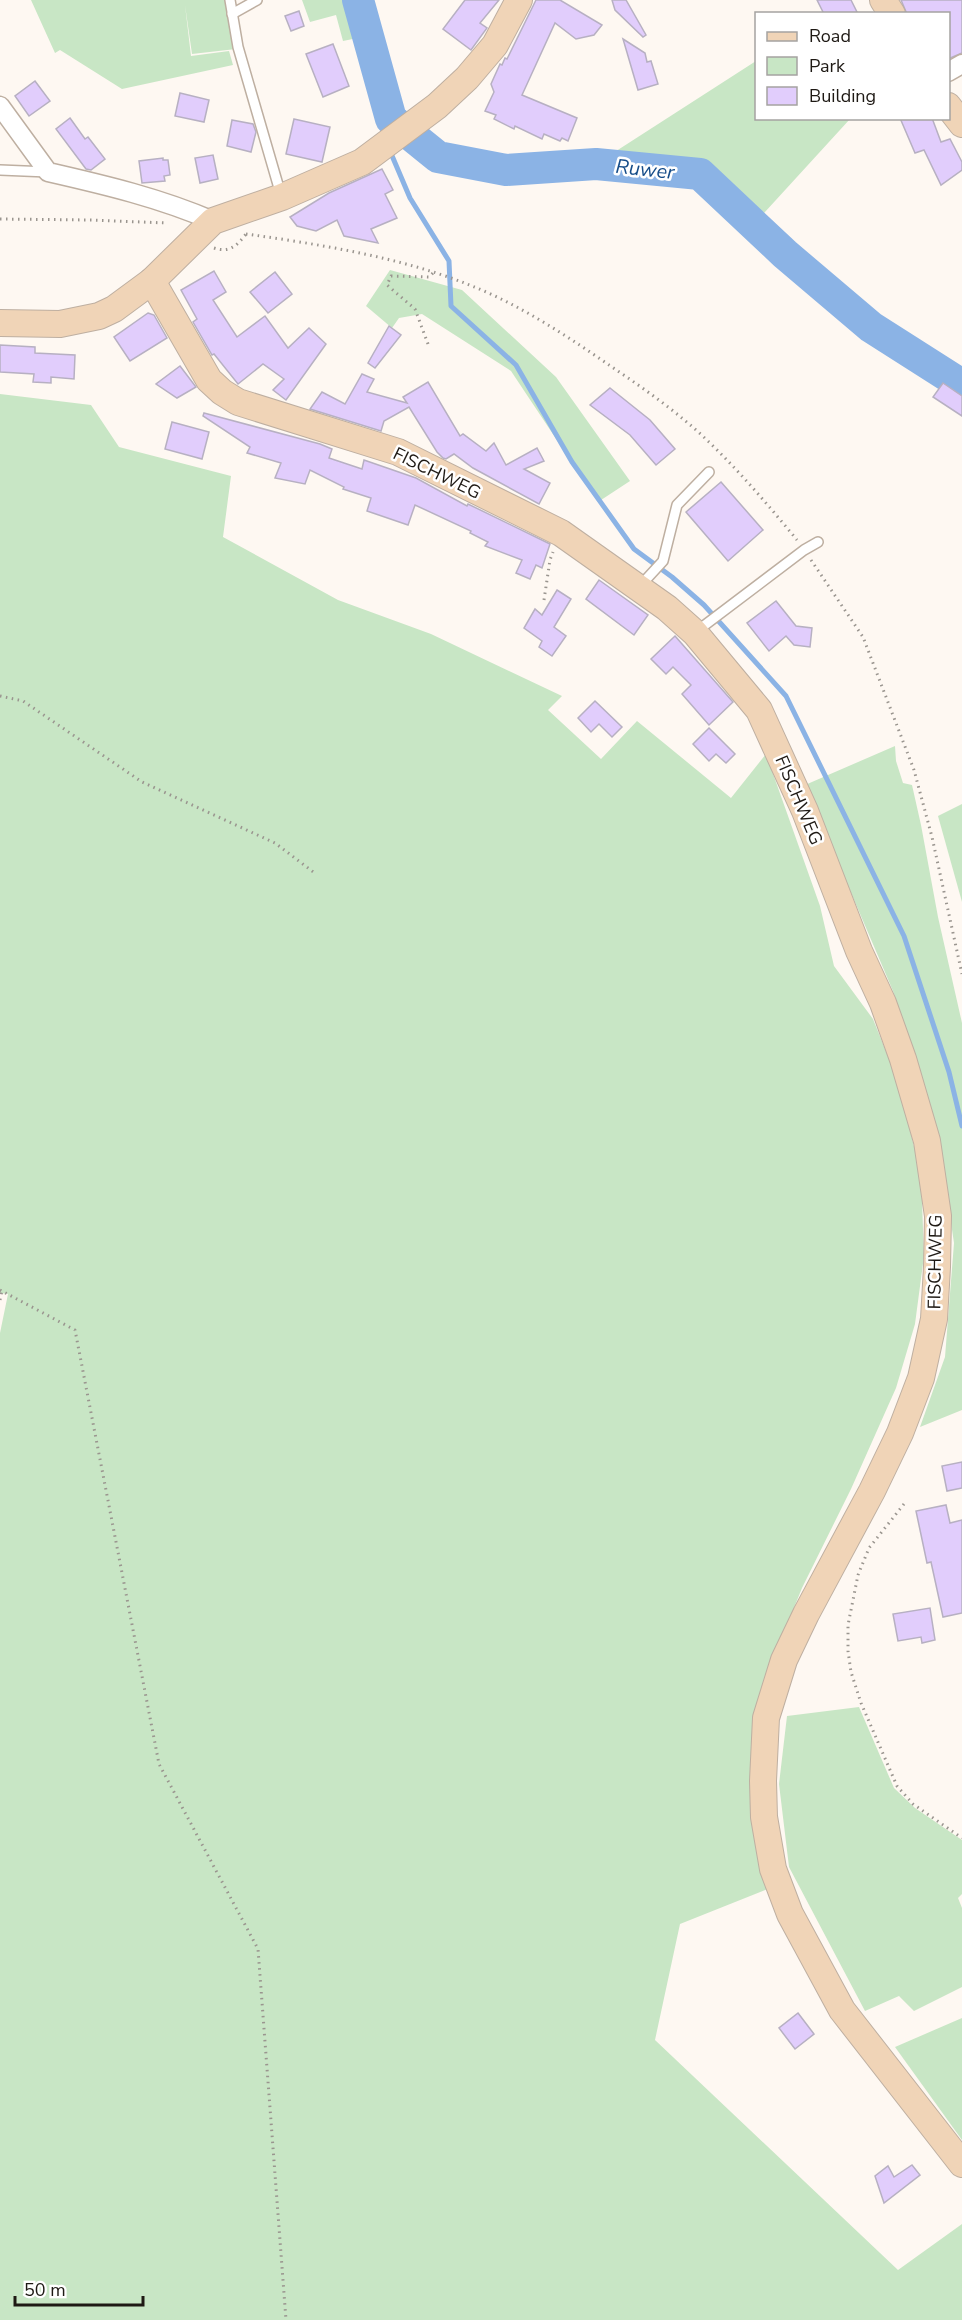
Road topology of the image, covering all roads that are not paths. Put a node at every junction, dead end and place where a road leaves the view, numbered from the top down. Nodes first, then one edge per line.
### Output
1 (230, 0) edge
2 (257, 0) edge
3 (519, 0) edge
4 (232, 14) junction
5 (0, 106) edge
6 (950, 109) edge
7 (962, 124) edge
8 (0, 170) edge
9 (48, 172) junction
10 (282, 197) junction
11 (213, 221) junction
12 (152, 281) junction
13 (0, 323) edge
14 (709, 472) dead end
15 (818, 542) dead end
16 (645, 580) junction
17 (702, 626) junction
18 (962, 2164) edge

1 - 4 lane
2 - 4 lane
3 - 10 main road
4 - 10 lane
5 - 9 street
6 - 7 main road
8 - 9 lane
9 - 11 street
10 - 11 main road
11 - 12 main road
12 - 13 main road
12 - 16 main road, FISCHWEG
14 - 16 lane
15 - 17 lane
16 - 17 main road, FISCHWEG
17 - 18 main road, FISCHWEG

